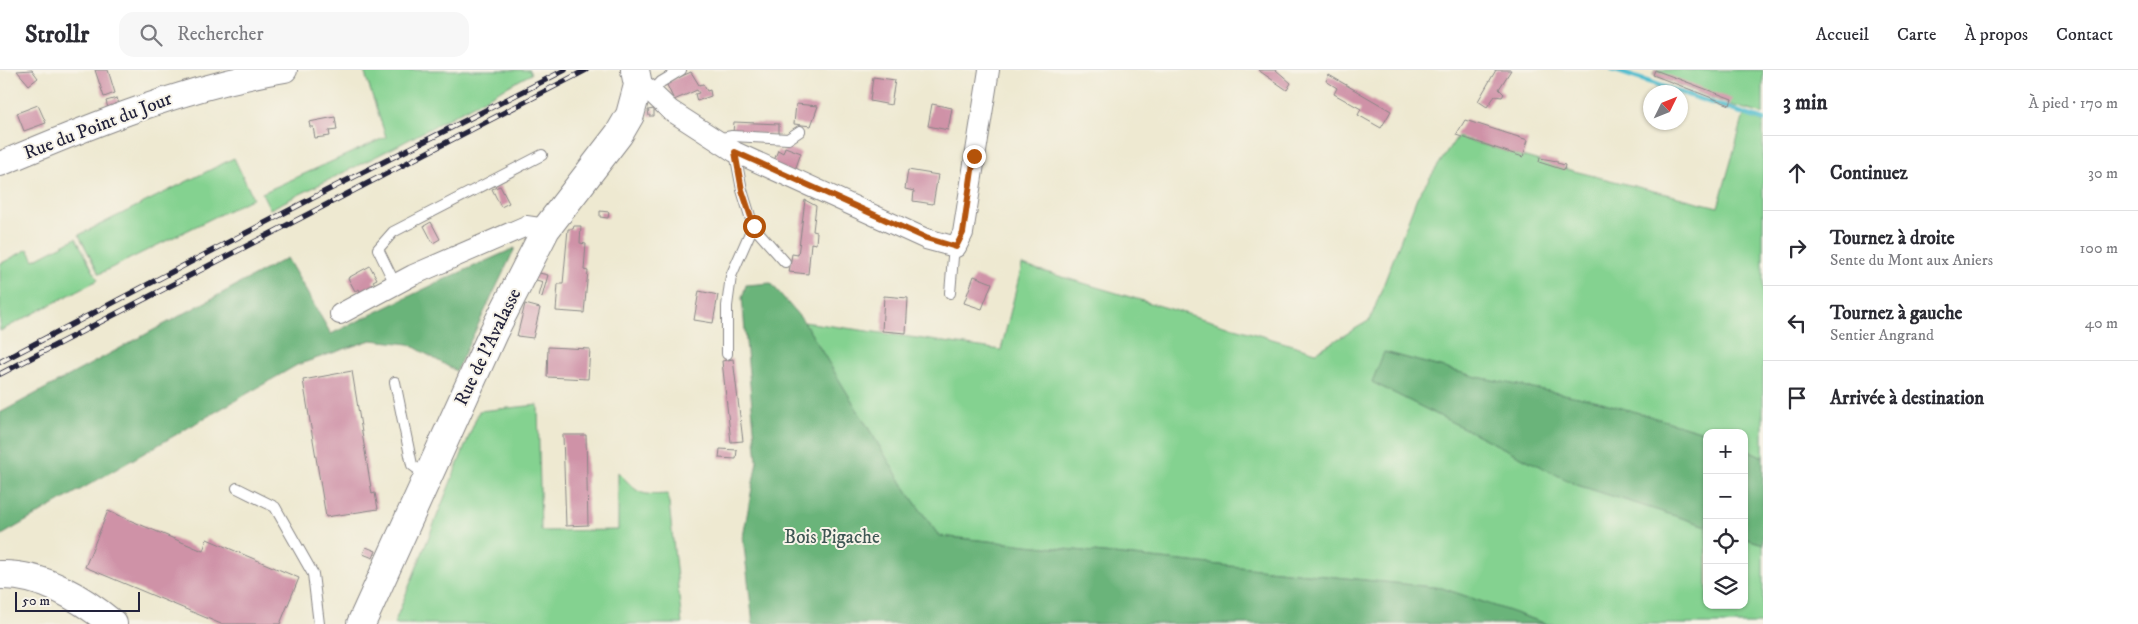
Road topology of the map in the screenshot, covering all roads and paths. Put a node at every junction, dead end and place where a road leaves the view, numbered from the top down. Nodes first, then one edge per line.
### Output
1 (285, 70) edge
2 (680, 70) edge
3 (989, 70) edge
4 (642, 82) edge
5 (800, 131) dead end
6 (715, 139) junction
7 (735, 152) junction
8 (542, 155) dead end
9 (0, 164) edge
10 (754, 226) junction
11 (546, 229) junction
12 (956, 247) junction
13 (785, 262) dead end
14 (395, 284) junction
15 (950, 293) dead end
16 (340, 314) dead end
17 (727, 354) dead end
18 (396, 382) dead end
19 (427, 476) junction
20 (237, 488) dead end
21 (0, 575) edge
22 (113, 624) edge
23 (319, 624) edge
24 (361, 624) edge

1 - 9 street, Rue du Point du Jour
2 - 4 lane
3 - 12 street
4 - 6 street
4 - 11 main road, Rue de l'Avalasse
5 - 6 lane
6 - 7 street
7 - 10 lane
7 - 12 street
8 - 14 lane
10 - 13 lane
10 - 17 lane
11 - 14 street
11 - 19 main road, Rue de l'Avalasse
12 - 15 lane
14 - 16 street
18 - 19 lane
19 - 24 main road, Rue de l'Avalasse
20 - 23 lane
21 - 22 main road

